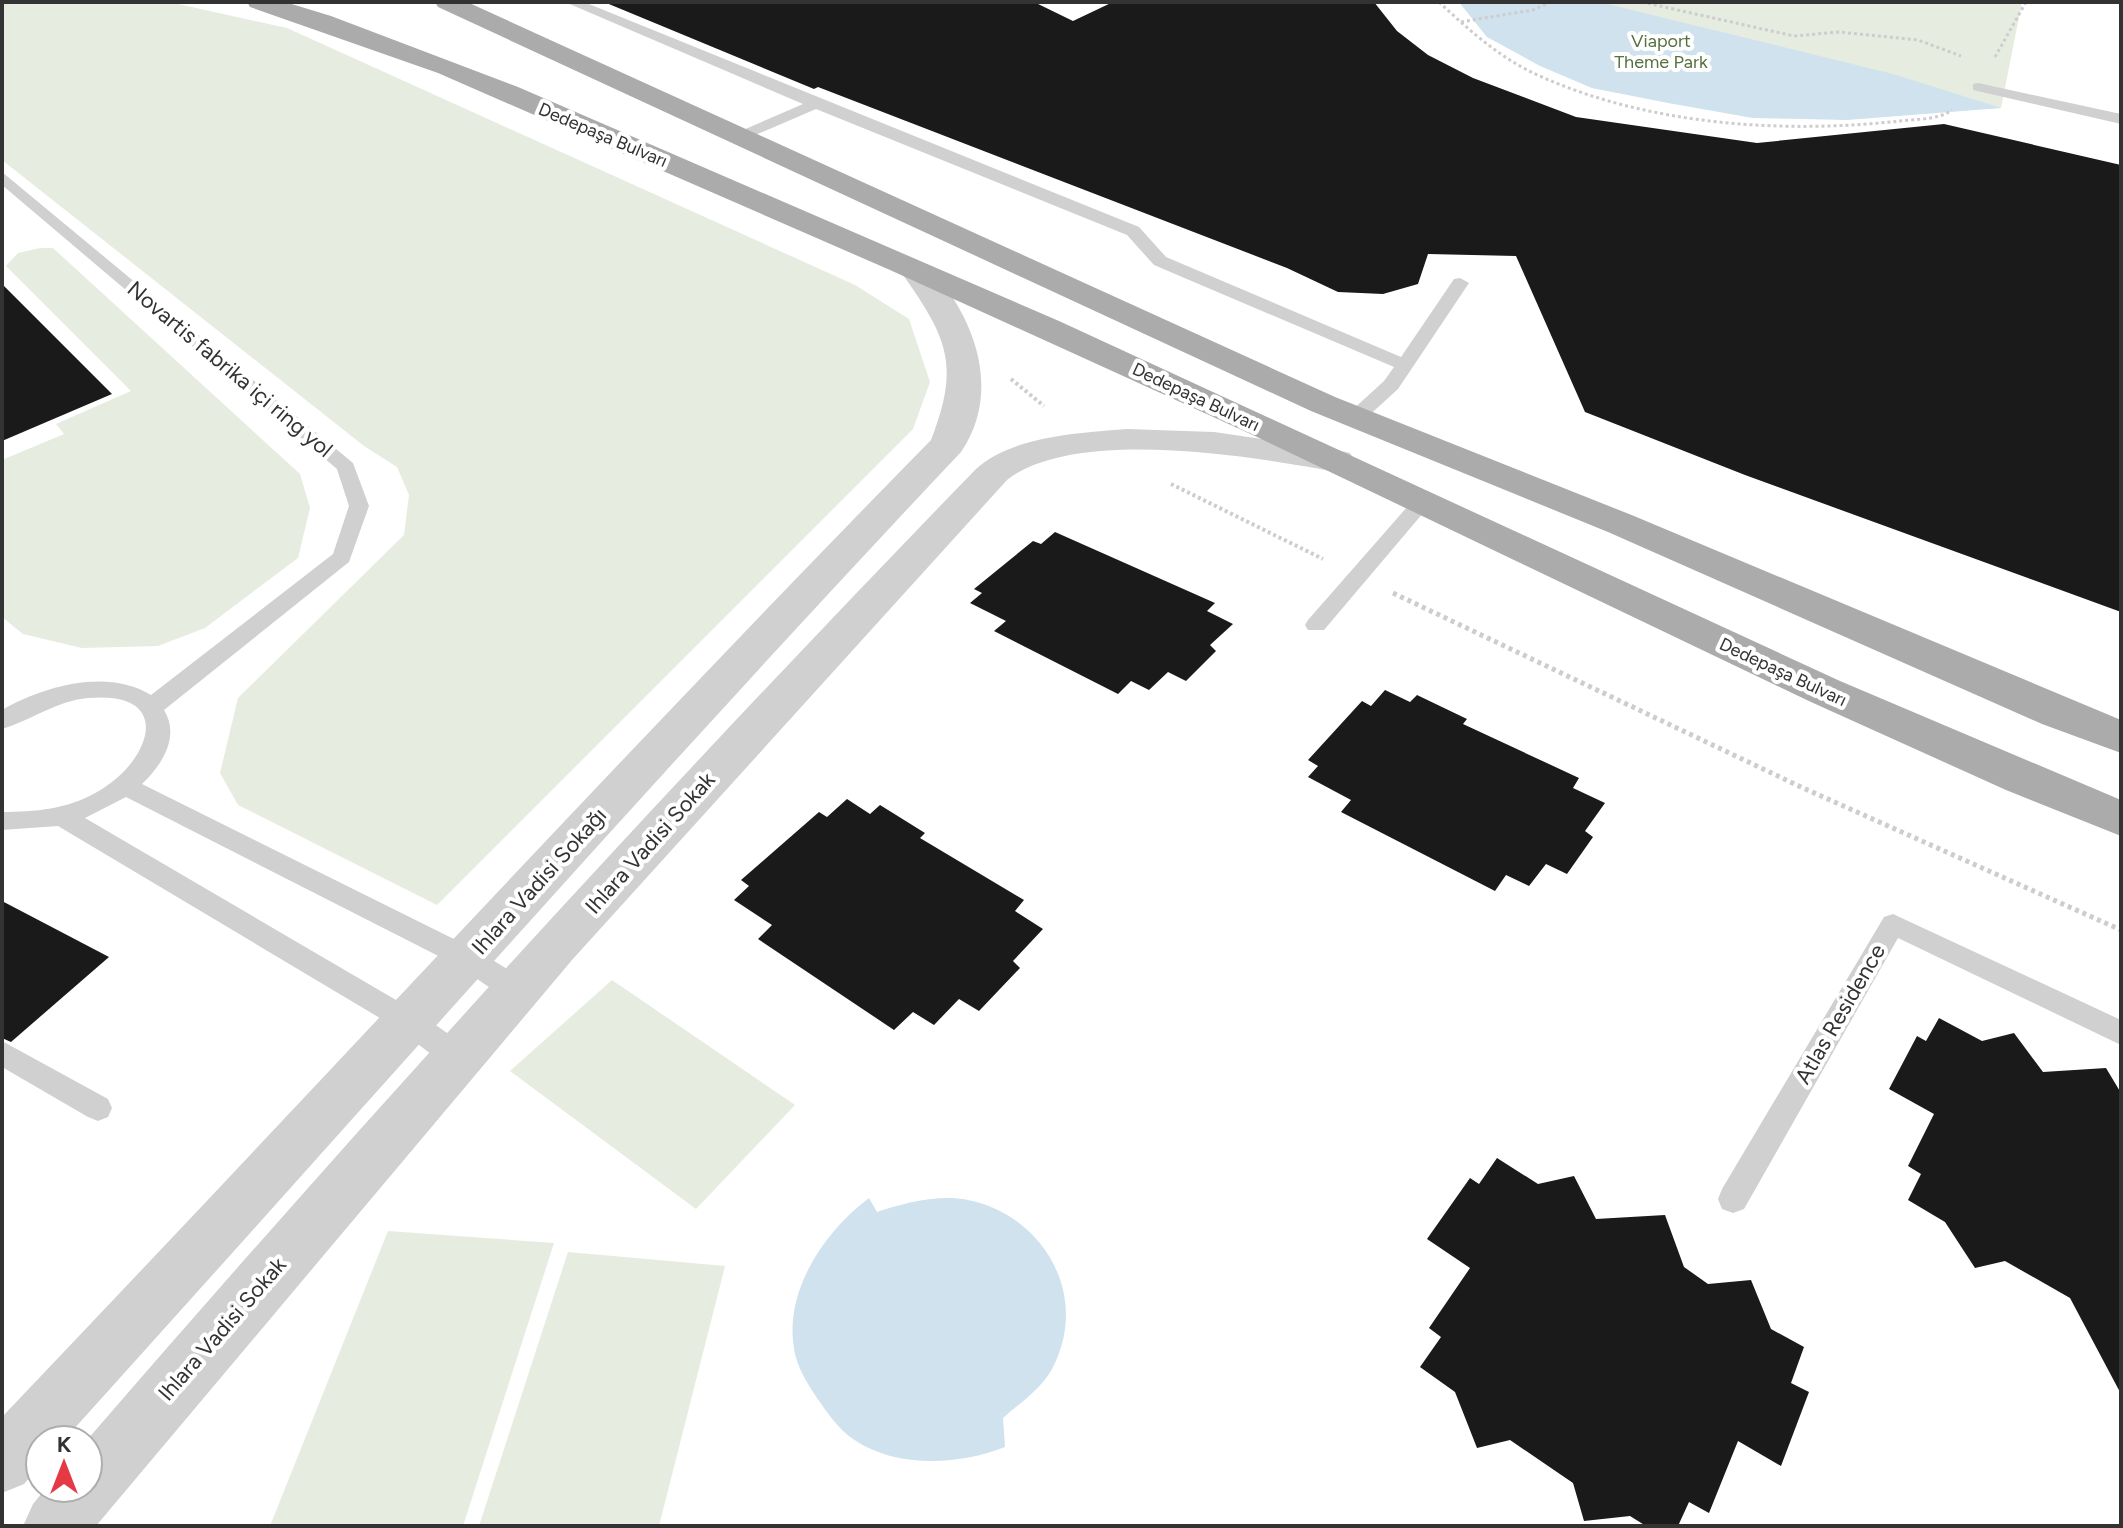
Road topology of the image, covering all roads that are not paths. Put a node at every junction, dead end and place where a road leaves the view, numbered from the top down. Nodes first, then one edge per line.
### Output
1 (259, 2) edge
2 (447, 2) edge
3 (572, 2) edge
4 (337, 13) edge
5 (1978, 87) road end
6 (816, 104) junction
7 (2121, 119) edge
8 (741, 136) junction
9 (2, 177) edge
10 (915, 269) junction
11 (1460, 283) dead end
12 (1405, 365) junction
13 (1356, 417) junction
14 (1337, 461) junction
15 (1422, 502) junction
16 (1316, 625) dead end
17 (152, 707) junction
18 (6, 712) edge
19 (2121, 737) edge
20 (125, 786) junction
21 (63, 817) junction
22 (2121, 819) edge
23 (2, 821) edge
24 (469, 959) junction
25 (518, 990) junction
26 (410, 1022) junction
27 (2121, 1033) edge
28 (2, 1053) edge
29 (460, 1057) junction
30 (98, 1108) dead end
31 (1733, 1199) dead end
32 (2, 1462) edge
33 (104, 1468) edge
34 (74, 1504) edge
35 (55, 1526) edge

1 - 4 main road, Dedepaşa Bulvarı
2 - 8 main road
3 - 6 lane
4 - 10 main road, Dedepaşa Bulvarı
5 - 7 lane
6 - 8 lane
6 - 12 lane
8 - 13 main road
9 - 17 lane, Novartis fabrika içi ring yol
10 - 14 main road, Dedepaşa Bulvarı
10 - 24 street, Ihlara Vadisi Sokağı
11 - 12 lane
12 - 13 lane
13 - 19 main road
14 - 15 main road, Dedepaşa Bulvarı
14 - 25 street, Ihlara Vadisi Sokak
15 - 16 lane
15 - 22 main road, Dedepaşa Bulvarı
17 - 18 lane
17 - 20 lane
20 - 21 lane
20 - 24 lane
21 - 23 lane
21 - 26 lane
24 - 25 lane
24 - 26 street, Ihlara Vadisi Sokağı
25 - 29 street, Ihlara Vadisi Sokak
26 - 29 lane
26 - 32 street, Ihlara Vadisi Sokağı
27 - 31 lane, Atlas Residence
28 - 30 lane
29 - 33 street, Ihlara Vadisi Sokak
34 - 35 street, Ihlara Vadisi Sokak

